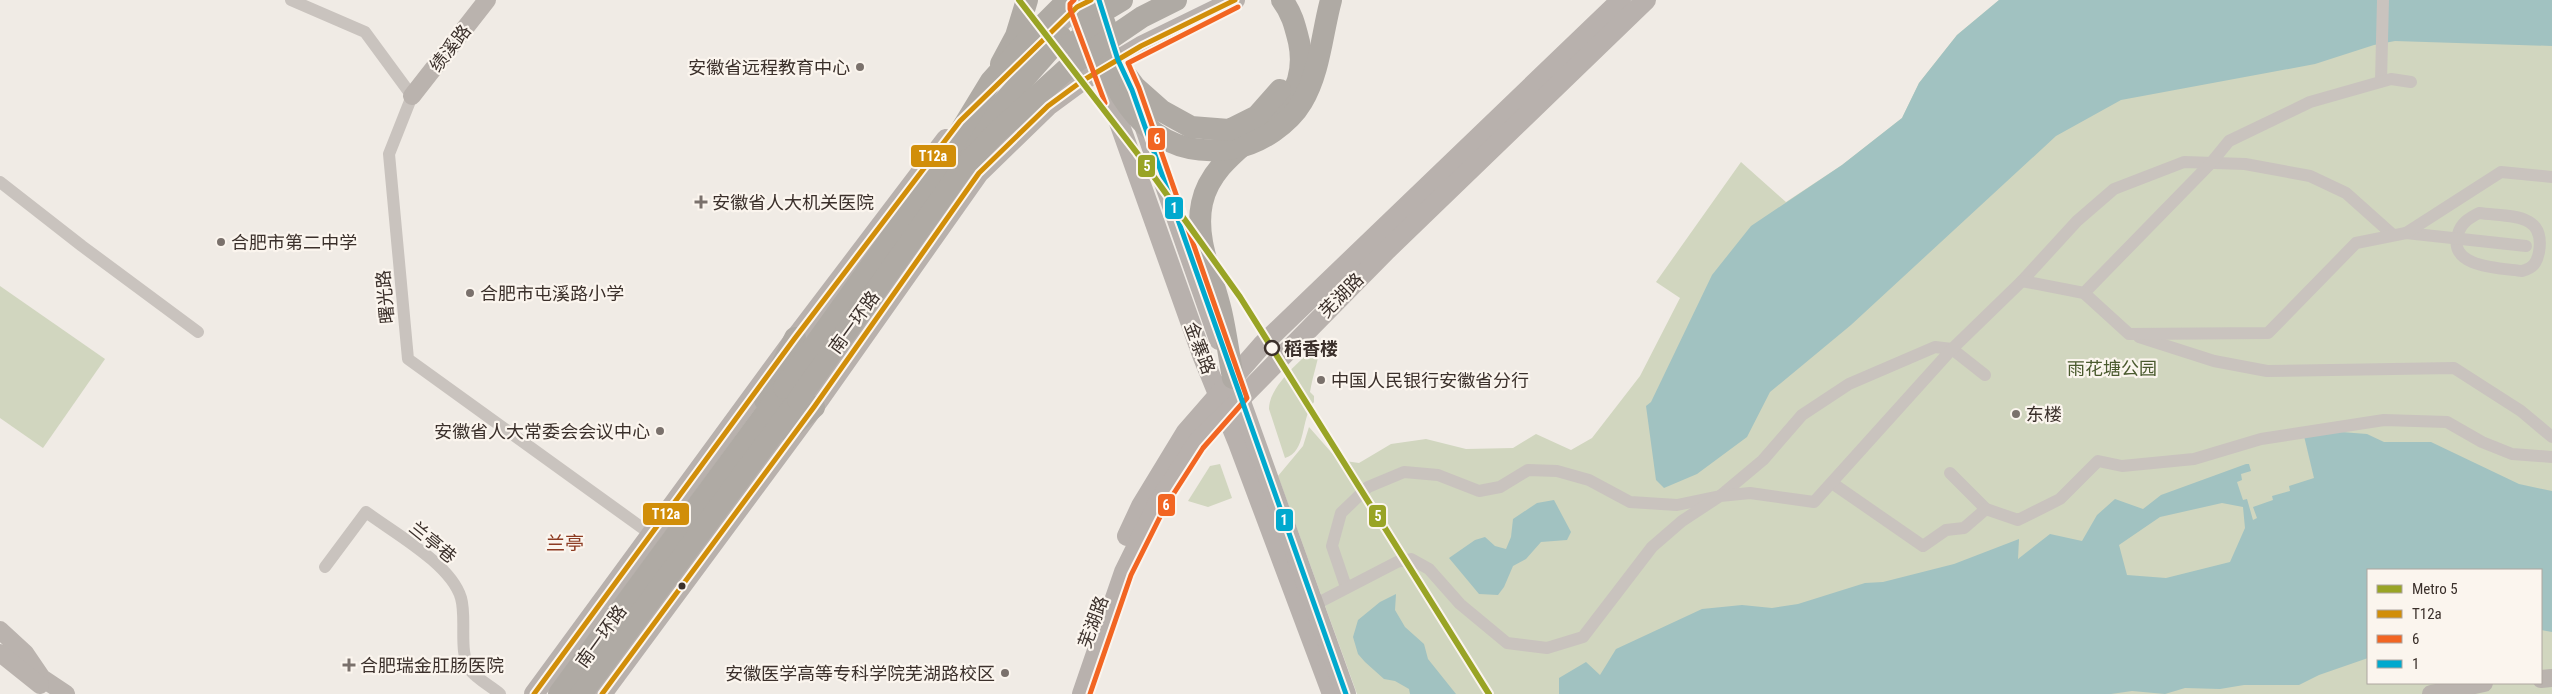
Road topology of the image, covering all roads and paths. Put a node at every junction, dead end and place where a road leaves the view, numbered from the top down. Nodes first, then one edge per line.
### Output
1 (291, 0) edge
2 (487, 0) edge
3 (1015, 0) edge
4 (1027, 0) edge
5 (1099, 0) edge
6 (1122, 0) edge
7 (1154, 0) edge
8 (1176, 0) edge
9 (1235, 0) edge
10 (1263, 0) edge
11 (1282, 0) edge
12 (1330, 0) edge
13 (1621, 0) edge
14 (1646, 0) edge
15 (2383, 0) edge
16 (1080, 1) edge
17 (1109, 65) junction
18 (991, 81) junction
19 (2381, 81) junction
20 (2411, 82) dead end
21 (412, 96) junction
22 (960, 121) junction
23 (996, 133) junction
24 (2211, 163) junction
25 (2552, 177) edge
26 (0, 182) edge
27 (921, 196) junction
28 (2400, 234) junction
29 (2456, 238) junction
30 (2526, 246) dead end
31 (2022, 281) junction
32 (2084, 293) junction
33 (198, 332) dead end
34 (2129, 334) junction
35 (795, 338) junction
36 (1952, 349) junction
37 (1985, 375) dead end
38 (1236, 388) junction
39 (798, 398) junction
40 (1222, 404) junction
41 (747, 437) junction
42 (2552, 437) edge
43 (2552, 457) edge
44 (1950, 473) dead end
45 (1832, 482) junction
46 (1720, 496) junction
47 (1986, 509) junction
48 (652, 535) junction
49 (325, 567) dead end
50 (1346, 587) junction
51 (1314, 605) junction
52 (0, 630) edge
53 (0, 652) edge
54 (2479, 684) edge
55 (53, 694) edge
56 (66, 694) edge
57 (500, 694) edge
58 (534, 694) edge
59 (559, 694) edge
60 (581, 694) edge
61 (602, 694) edge
62 (1068, 694) edge
63 (1082, 694) edge
64 (1332, 694) edge
65 (1346, 694) edge
66 (2431, 694) edge

1 - 21 street
2 - 21 street, 绩溪路
3 - 22 main road
4 - 18 highway, bridge
5 - 17 highway
6 - 27 highway, bridge
7 - 23 highway, bridge
8 - 23 highway, 南一环路, bridge
9 - 17 main road
10 - 16 highway, bridge
11 - 38 highway, bridge
12 - 16 highway, bridge
13 - 38 main road, 芜湖路
14 - 38 main road, 芜湖路
15 - 19 street
16 - 17 main road, 金寨路
16 - 18 highway, 南一环路, bridge
16 - 22 main road
17 - 38 main road, 金寨路
17 - 39 main road
17 - 40 main road, 金寨路
18 - 27 highway, 南一环路, bridge
19 - 20 street
19 - 24 street
21 - 48 street, 曙光路
22 - 35 main road
23 - 39 highway, 南一环路, bridge
24 - 28 street
24 - 31 street
24 - 32 street
25 - 28 street
26 - 33 street
27 - 39 highway, 南一环路, bridge
28 - 29 street
28 - 34 street
29 - 29 street
29 - 30 street
31 - 32 street
31 - 36 street
32 - 34 street
34 - 42 street
35 - 41 highway
35 - 48 main road
36 - 37 street
36 - 45 street
36 - 46 street
38 - 40 main road, 芜湖路
38 - 51 main road, 金寨路
39 - 41 highway, 南一环路
39 - 60 highway, 南一环路
39 - 61 main road
40 - 62 main road, 芜湖路
40 - 63 main road, 芜湖路
40 - 64 main road, 金寨路
41 - 59 highway, 南一环路
43 - 47 street
44 - 47 street
45 - 46 street
45 - 47 street
46 - 50 street
46 - 50 street
48 - 58 main road
49 - 57 street, 兰亭巷
50 - 51 street
51 - 65 main road, 金寨路
52 - 56 street
53 - 55 street
54 - 66 street

